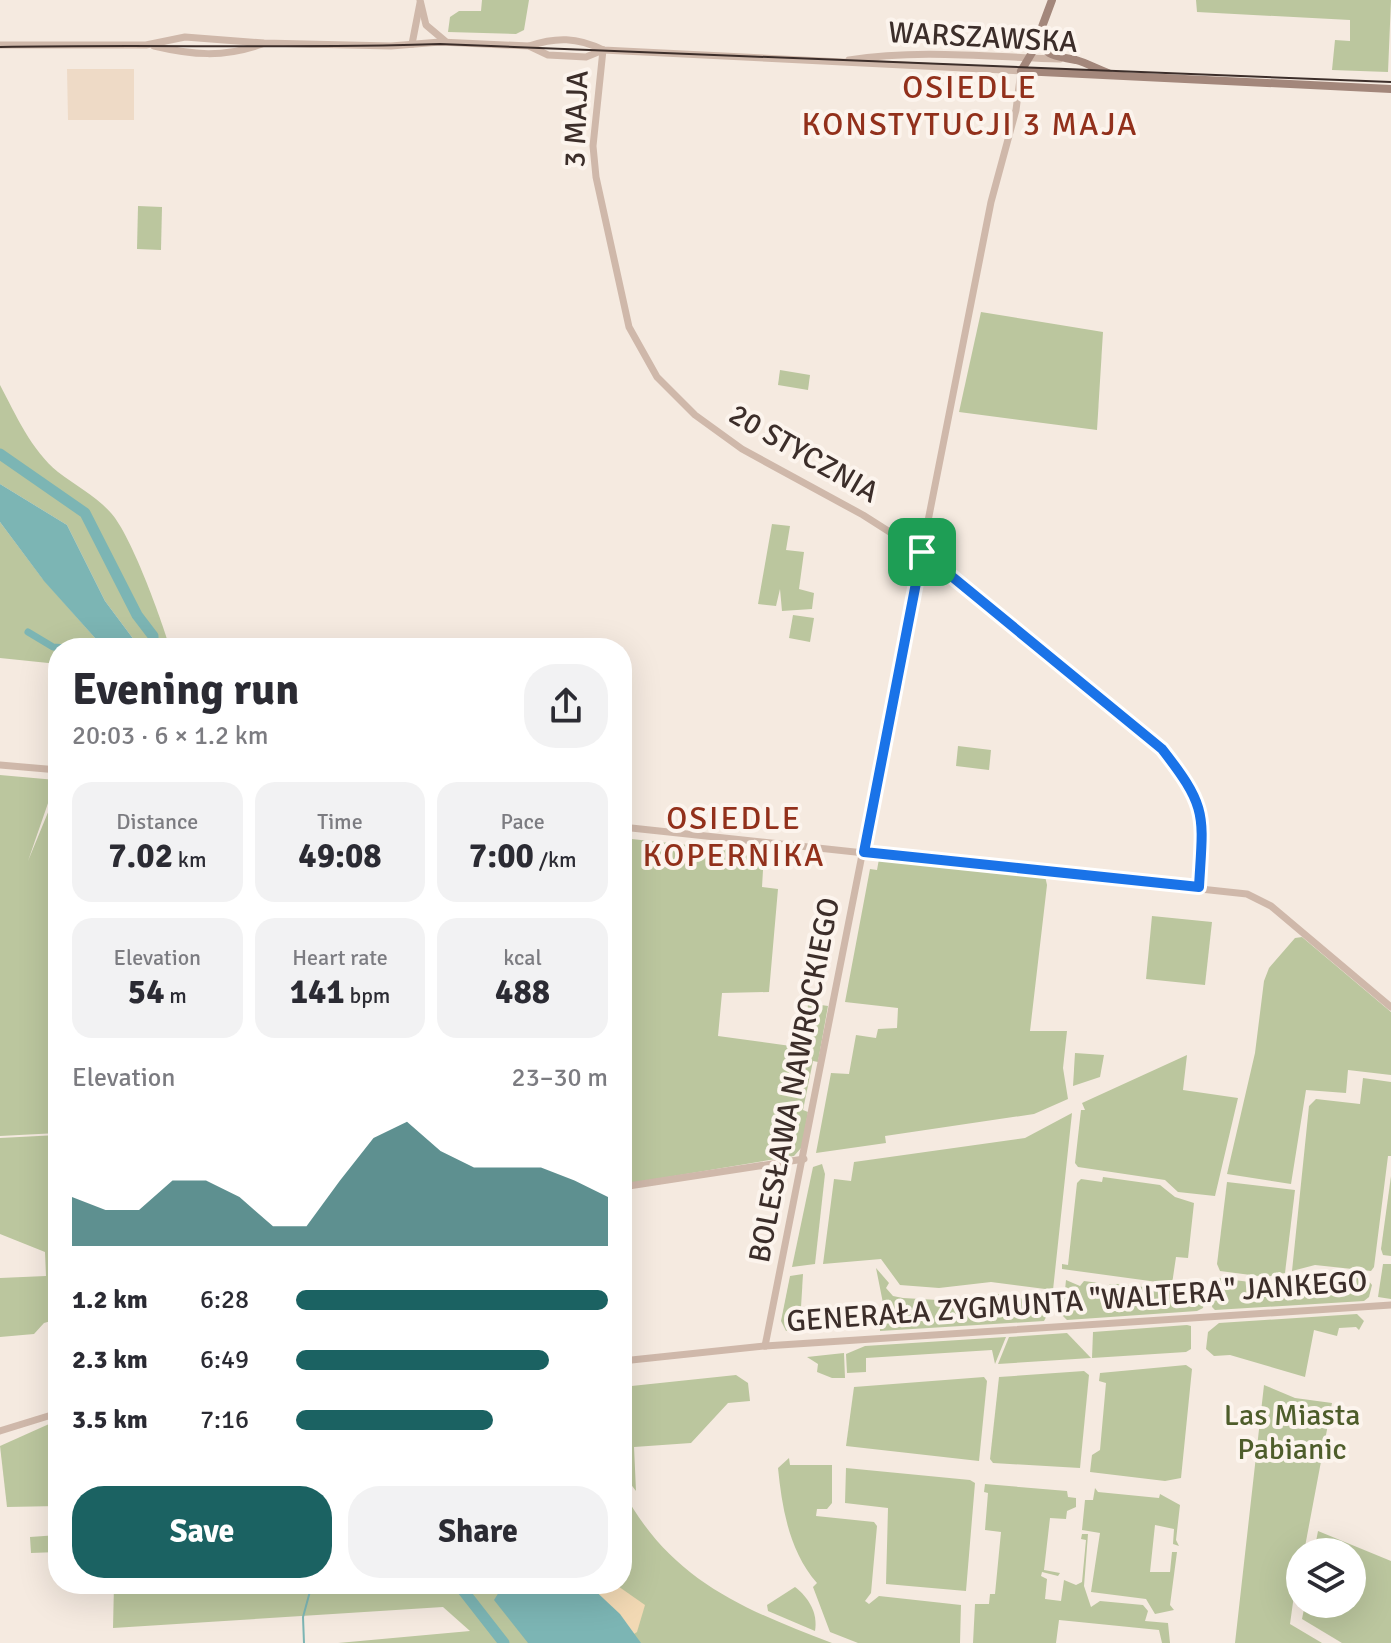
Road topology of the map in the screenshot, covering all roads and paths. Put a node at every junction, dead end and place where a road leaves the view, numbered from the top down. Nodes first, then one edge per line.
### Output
1 (420, 0) edge
2 (1052, 0) edge
3 (1040, 32) junction
4 (264, 43) junction
5 (446, 43) junction
6 (412, 44) junction
7 (0, 45) edge
8 (146, 45) junction
9 (529, 46) junction
10 (603, 50) junction
11 (1029, 59) junction
12 (1060, 59) junction
13 (839, 61) junction
14 (1021, 71) junction
15 (1123, 77) junction
16 (1391, 89) edge
17 (609, 237) joint
18 (922, 552) junction
19 (0, 765) edge
20 (48, 769) edge
21 (632, 828) edge
22 (864, 852) junction
23 (1199, 887) junction
24 (1391, 1007) edge
25 (804, 1159) junction
26 (632, 1185) edge
27 (1391, 1305) edge
28 (765, 1346) junction
29 (632, 1360) edge
30 (48, 1416) edge
31 (0, 1428) edge

1 - 5 street
1 - 6 street
2 - 3 main road
3 - 11 main road
3 - 12 main road
4 - 6 street, WARSZAWSKA
4 - 8 street, WARSZAWSKA
4 - 8 street, WARSZAWSKA
5 - 6 street, WARSZAWSKA
5 - 9 street, WARSZAWSKA
7 - 8 street
9 - 10 street, WARSZAWSKA
9 - 10 street, WARSZAWSKA
10 - 13 street, WARSZAWSKA
10 - 17 street, 3 MAJA
11 - 12 street, WARSZAWSKA
11 - 13 street, WARSZAWSKA
11 - 14 main road
12 - 15 main road, WARSZAWSKA
13 - 14 street, WARSZAWSKA
14 - 15 main road, WARSZAWSKA
14 - 18 street, BOLESŁAWA NAWROCKIEGO
15 - 16 main road, WARSZAWSKA
17 - 18 street, 20 STYCZNIA
18 - 22 street, BOLESŁAWA NAWROCKIEGO
18 - 23 street, 20 STYCZNIA
19 - 20 street
21 - 22 street
22 - 23 street
22 - 25 street, BOLESŁAWA NAWROCKIEGO
23 - 24 street
25 - 26 street
25 - 28 street, BOLESŁAWA NAWROCKIEGO
27 - 28 street, GENERAŁA ZYGMUNTA "WALTERA" JANKEGO
28 - 29 street, GENERAŁA ZYGMUNTA "WALTERA" JANKEGO
30 - 31 street

